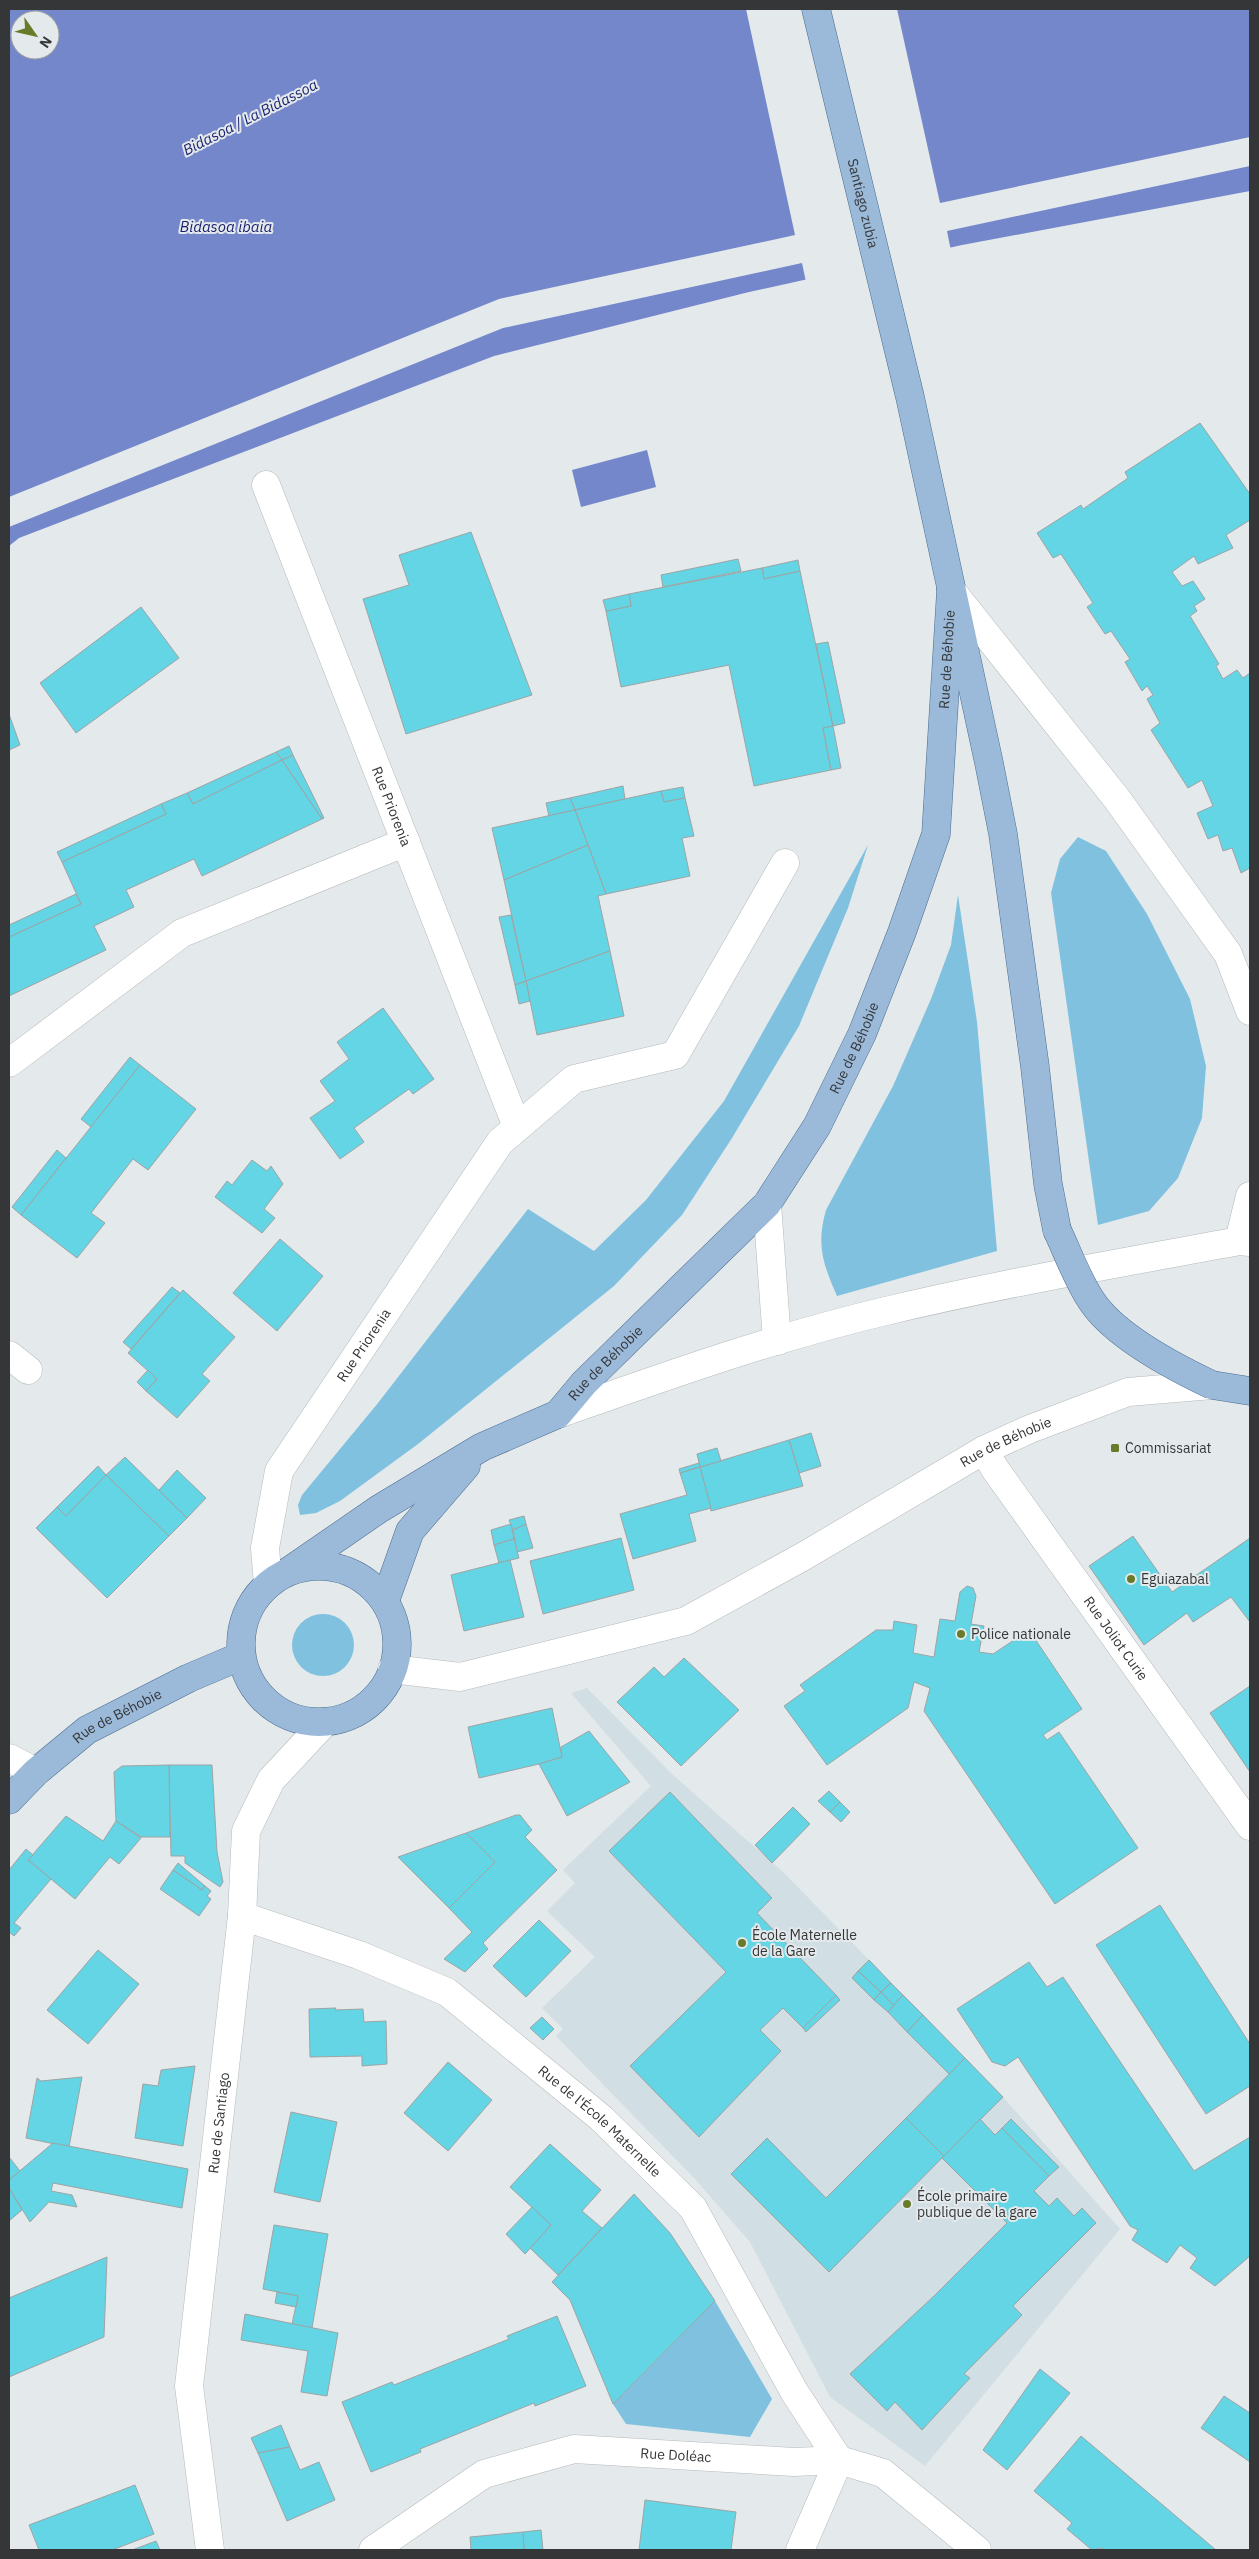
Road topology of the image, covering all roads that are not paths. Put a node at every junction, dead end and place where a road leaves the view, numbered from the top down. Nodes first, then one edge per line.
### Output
1 (816, 9) edge
2 (910, 397) joint
3 (266, 485) dead end
4 (951, 590) junction
5 (406, 842) junction
6 (785, 863) dead end
7 (1250, 1011) edge
8 (9, 1063) edge
9 (517, 1127) junction
10 (1250, 1196) edge
11 (767, 1204) junction
12 (1245, 1242) edge
13 (777, 1341) junction
14 (1212, 1385) junction
15 (1250, 1391) edge
16 (558, 1414) junction
17 (482, 1447) junction
18 (984, 1450) junction
19 (279, 1578) junction
20 (385, 1602) junction
21 (241, 1656) junction
22 (392, 1669) junction
23 (325, 1722) junction
24 (9, 1758) edge
25 (36, 1772) junction
26 (9, 1800) edge
27 (1250, 1826) edge
28 (242, 1916) junction
29 (839, 2460) junction
30 (210, 2550) edge
31 (373, 2550) edge
32 (800, 2550) edge
33 (977, 2550) edge

1 - 2 main road, Santiago zubia
2 - 4 main road, Rue de Béhobie
3 - 5 street, Rue Priorenia
4 - 7 street, Rue de Béhobie
4 - 11 main road, Rue de Béhobie
4 - 14 main road, Rue de Béhobie, bridge
5 - 8 street
5 - 9 street, Rue Priorenia
6 - 9 street, Rue Priorenia
9 - 19 street, Rue Priorenia
10 - 12 street, Rue de Béhobie
11 - 13 street
11 - 16 main road, Rue de Béhobie
12 - 13 street, Rue de Béhobie
13 - 16 street, Rue de Béhobie
14 - 15 main road, Rue de Béhobie
14 - 18 street, Rue de Béhobie
16 - 17 main road, Rue de Béhobie
17 - 19 main road, Rue de Béhobie
17 - 20 main road, Rue de Béhobie
18 - 22 street, Rue de Béhobie
18 - 27 street, Rue Joliot Curie
19 - 20 main road
19 - 21 main road
20 - 22 main road
21 - 23 main road
21 - 25 main road, Rue de Béhobie
22 - 23 main road
23 - 28 street, Rue de Santiago
24 - 25 street
25 - 26 main road, Rue de Béhobie
28 - 29 street, Rue de l'École Maternelle
28 - 30 street, Rue de Santiago
29 - 31 street, Rue Doléac
29 - 32 street
29 - 33 street, Rue Doléac

